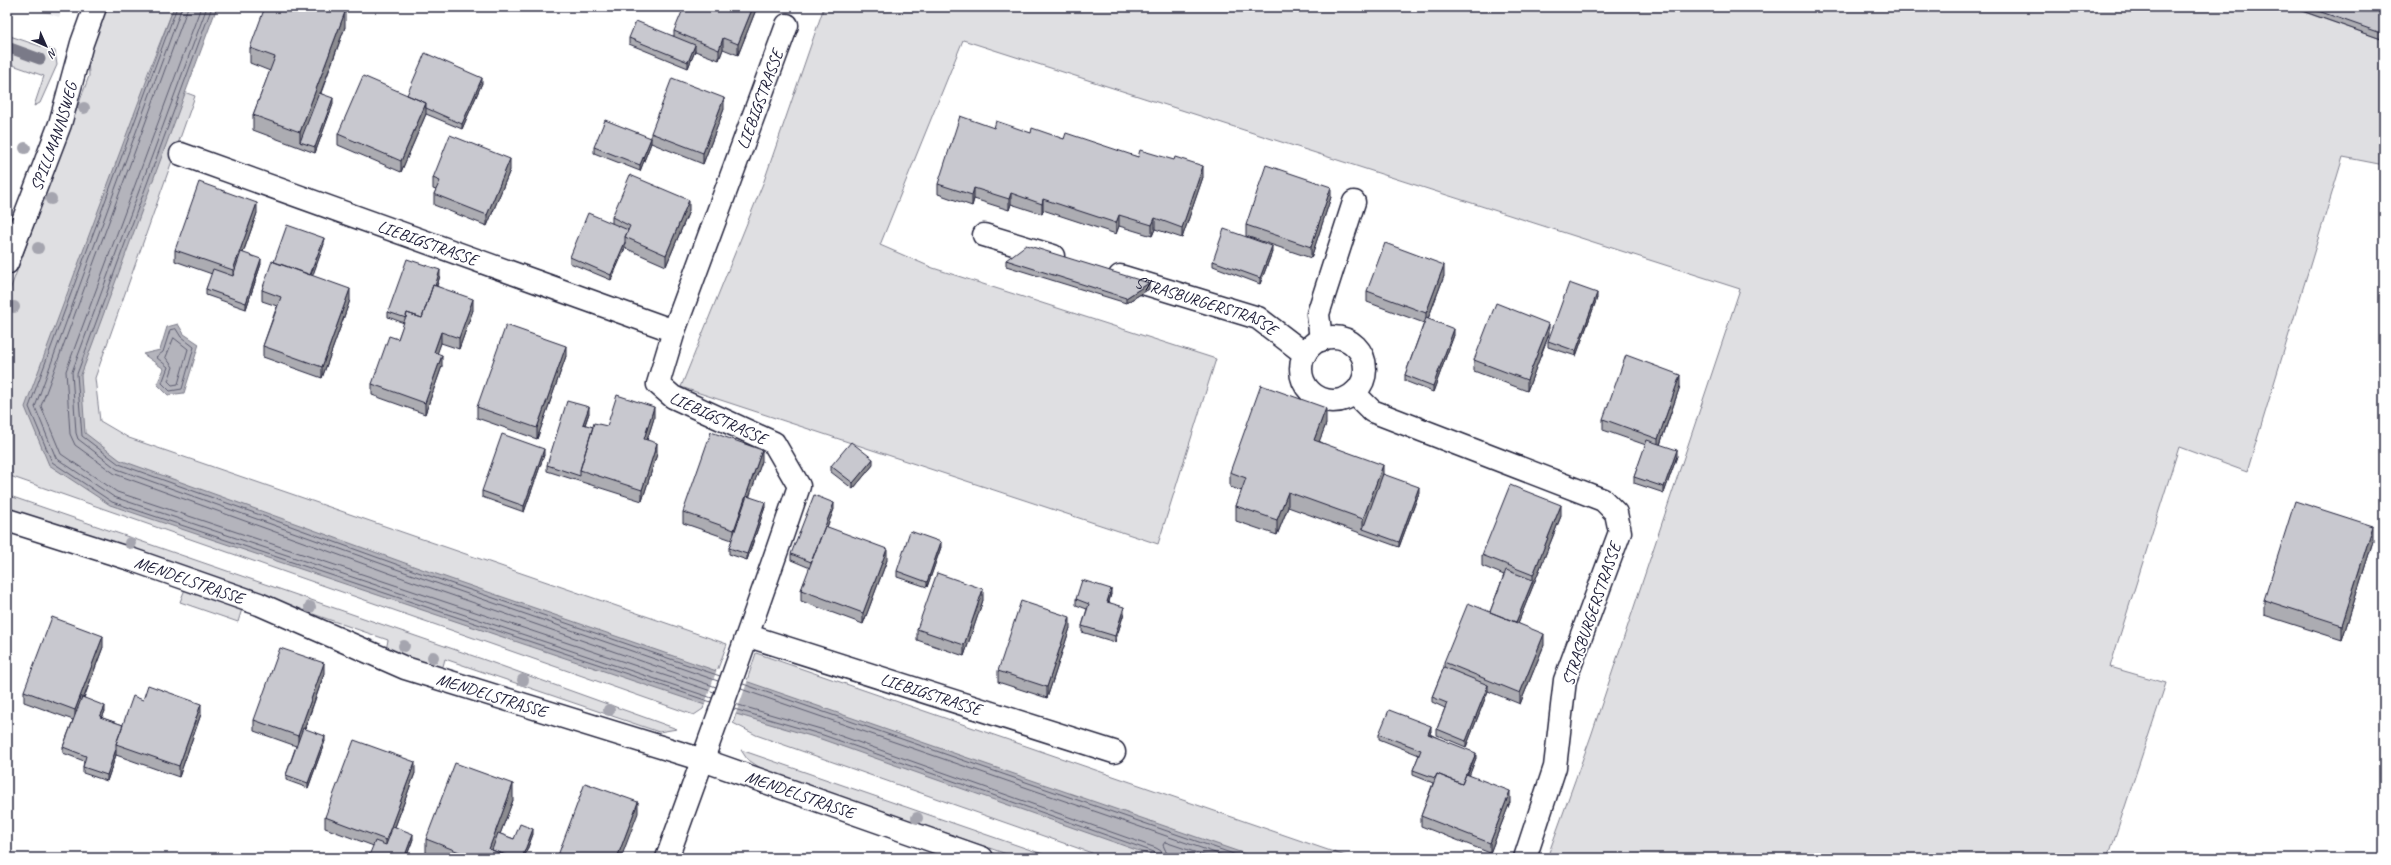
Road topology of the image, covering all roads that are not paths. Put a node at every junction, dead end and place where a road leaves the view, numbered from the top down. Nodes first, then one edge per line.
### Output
1 (95, 7) edge
2 (787, 25) dead end
3 (181, 154) dead end
4 (1354, 202) dead end
5 (984, 235) dead end
6 (7, 263) edge
7 (1076, 263) edge
8 (1098, 270) edge
9 (674, 331) junction
10 (1321, 340) junction
11 (1305, 354) junction
12 (1354, 393) junction
13 (7, 520) edge
14 (749, 636) junction
15 (1114, 752) dead end
16 (703, 760) junction
17 (667, 858) edge
18 (982, 858) edge
19 (1525, 858) edge

1 - 6 street, SPILLMANNSWEG
2 - 9 street, LIEBIGSTRASSE
3 - 9 street, LIEBIGSTRASSE
4 - 10 street
5 - 7 street
8 - 11 street, STRASBURGERSTRASSE
9 - 14 street, LIEBIGSTRASSE
10 - 11 street
10 - 12 street
11 - 12 street
12 - 19 street, STRASBURGERSTRASSE
13 - 16 street, MENDELSTRASSE
14 - 15 street, LIEBIGSTRASSE
14 - 16 street, LIEBIGSTRASSE
16 - 17 street, LIEBIGSTRASSE
16 - 18 street, MENDELSTRASSE

